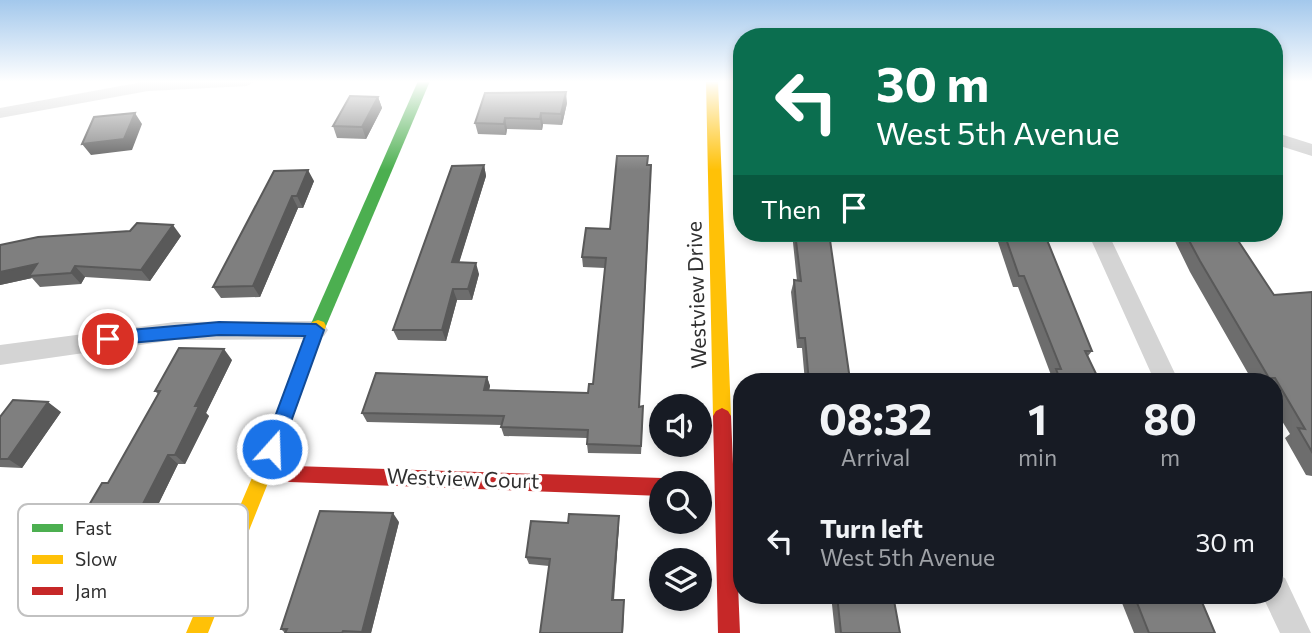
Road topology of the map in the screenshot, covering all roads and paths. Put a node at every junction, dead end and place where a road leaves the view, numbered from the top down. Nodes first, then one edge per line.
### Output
1 (411, 111) edge
2 (712, 111) edge
3 (1283, 141) edge
4 (1312, 150) edge
5 (1102, 242) edge
6 (316, 330) junction
7 (0, 355) edge
8 (1163, 373) edge
9 (712, 471) edge
10 (264, 473) junction
11 (649, 487) edge
12 (712, 489) edge
13 (248, 511) edge
14 (1282, 604) edge
15 (204, 616) edge
16 (197, 633) edge
17 (729, 633) edge
18 (1296, 633) edge

1 - 6 street
2 - 9 street, Westview Drive
3 - 4 street
5 - 8 street
6 - 7 street
6 - 10 street
10 - 11 street, Westview Court
10 - 13 street
12 - 17 street, Westview Drive
14 - 18 street
15 - 16 street

